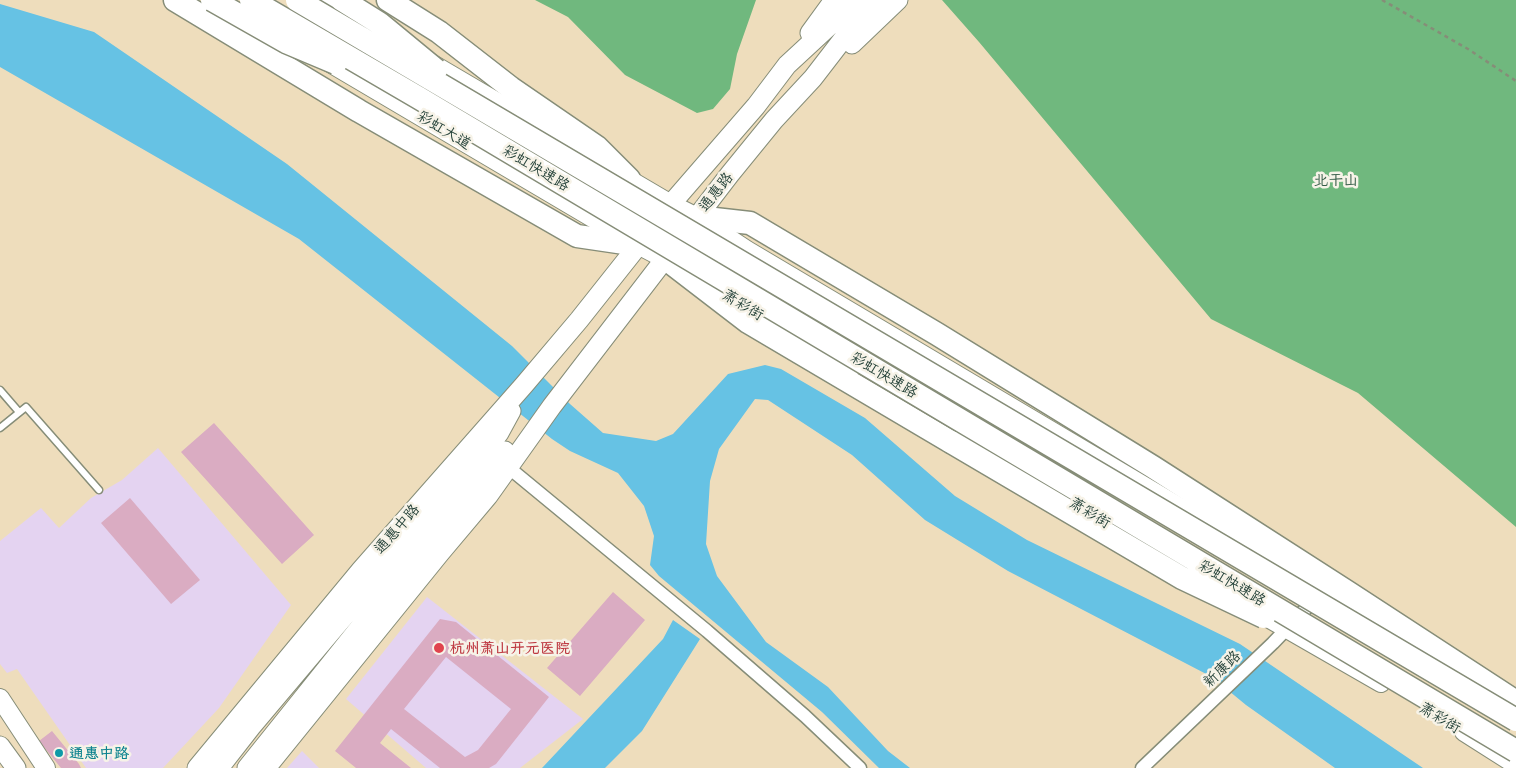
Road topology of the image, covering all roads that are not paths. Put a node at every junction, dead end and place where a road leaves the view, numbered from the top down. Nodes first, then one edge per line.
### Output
1 (175, 0) edge
2 (212, 0) edge
3 (223, 0) edge
4 (252, 0) edge
5 (297, 0) edge
6 (324, 0) edge
7 (342, 0) edge
8 (388, 0) edge
9 (834, 0) edge
10 (854, 0) edge
11 (876, 0) edge
12 (898, 0) edge
13 (787, 65) junction
14 (813, 78) junction
15 (419, 98) junction
16 (484, 112) junction
17 (629, 179) junction
18 (671, 204) junction
19 (697, 216) junction
20 (638, 245) junction
21 (666, 259) junction
22 (540, 366) joint
23 (524, 385) junction
24 (0, 390) edge
25 (552, 406) junction
26 (19, 412) junction
27 (0, 428) edge
28 (508, 467) junction
29 (99, 490) dead end
30 (1322, 592) junction
31 (1287, 629) junction
32 (1384, 674) junction
33 (0, 698) edge
34 (1516, 702) edge
35 (1516, 720) edge
36 (1516, 731) edge
37 (0, 746) edge
38 (1516, 751) edge
39 (1516, 766) edge
40 (16, 768) edge
41 (46, 768) edge
42 (197, 768) edge
43 (219, 768) edge
44 (247, 768) edge
45 (266, 768) edge
46 (860, 768) edge
47 (1142, 768) edge

1 - 20 highway
2 - 15 highway, bridge
3 - 20 main road, 彩虹大道
4 - 15 highway, 彩虹快速路, bridge
5 - 16 highway, 彩虹快速路, bridge
6 - 17 main road
7 - 16 highway, bridge
8 - 17 highway
9 - 13 main road
10 - 13 main road, 通惠路
11 - 14 main road, 通惠路
12 - 14 main road
13 - 18 main road, 通惠路
14 - 19 main road, 通惠路
15 - 32 highway, 彩虹快速路, bridge
16 - 35 highway, 彩虹快速路, bridge
17 - 18 main road
18 - 19 main road
18 - 20 main road, 通惠路
19 - 21 main road, 通惠路
19 - 30 main road
19 - 34 highway
20 - 21 main road, 彩虹大道
20 - 22 main road, 通惠路
21 - 25 main road, 通惠路
21 - 31 main road, 萧彩街
21 - 32 highway, bridge
22 - 23 main road, 通惠中路
23 - 42 main road, 通惠中路
23 - 43 main road, 通惠中路
24 - 26 lane
25 - 28 main road
25 - 44 main road
26 - 27 lane
26 - 29 lane
28 - 45 main road
28 - 46 street
30 - 31 street, 新康路
30 - 36 main road
31 - 39 main road, 萧彩街
31 - 47 street, 新康路
32 - 38 highway, 彩虹快速路, bridge
33 - 41 main road
37 - 40 main road

